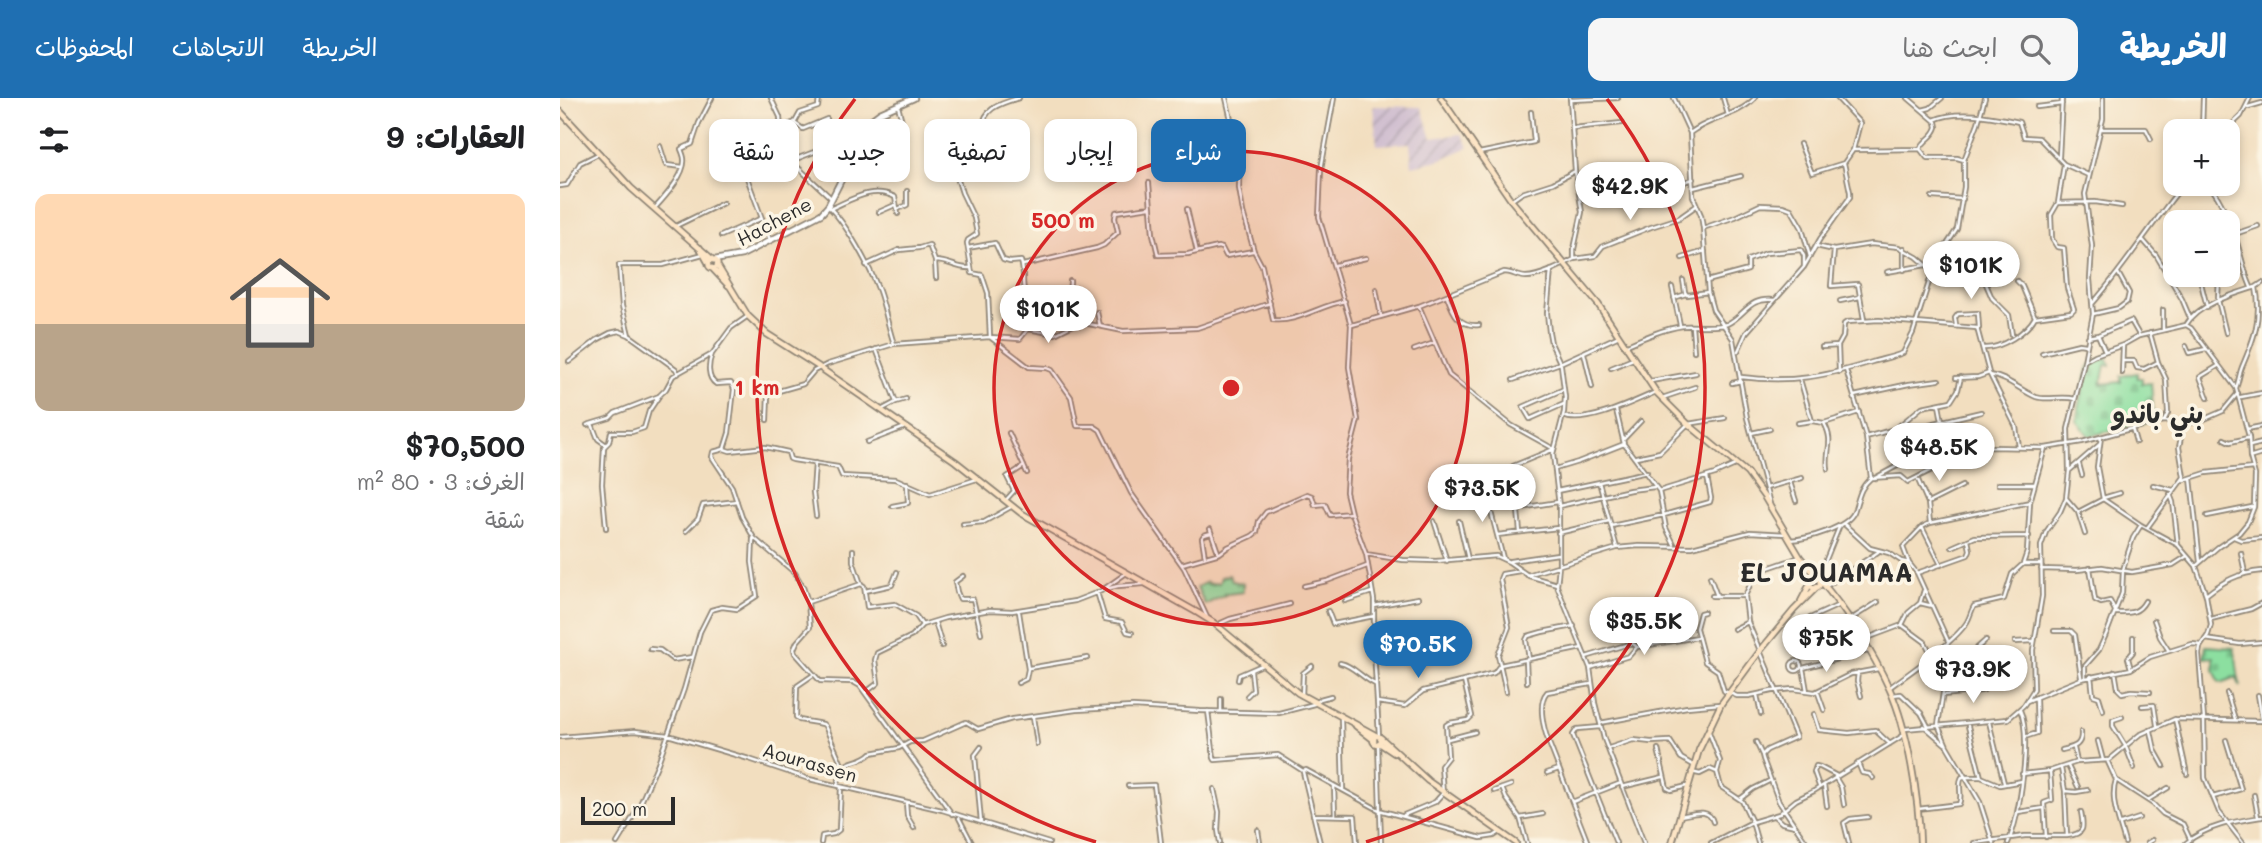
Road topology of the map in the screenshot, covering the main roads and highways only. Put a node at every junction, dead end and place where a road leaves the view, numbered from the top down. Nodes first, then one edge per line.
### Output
1 (1441, 98) edge
2 (560, 111) edge
3 (1815, 580) junction
4 (1818, 587) junction
5 (1832, 596) junction
6 (1794, 610) junction
7 (1516, 843) edge
8 (1672, 843) edge
9 (1920, 843) edge

1 - 3 main road
2 - 7 main road
3 - 4 main road
3 - 4 main road
3 - 5 main road
3 - 6 main road
4 - 5 main road
4 - 6 main road
5 - 9 main road
6 - 8 main road

